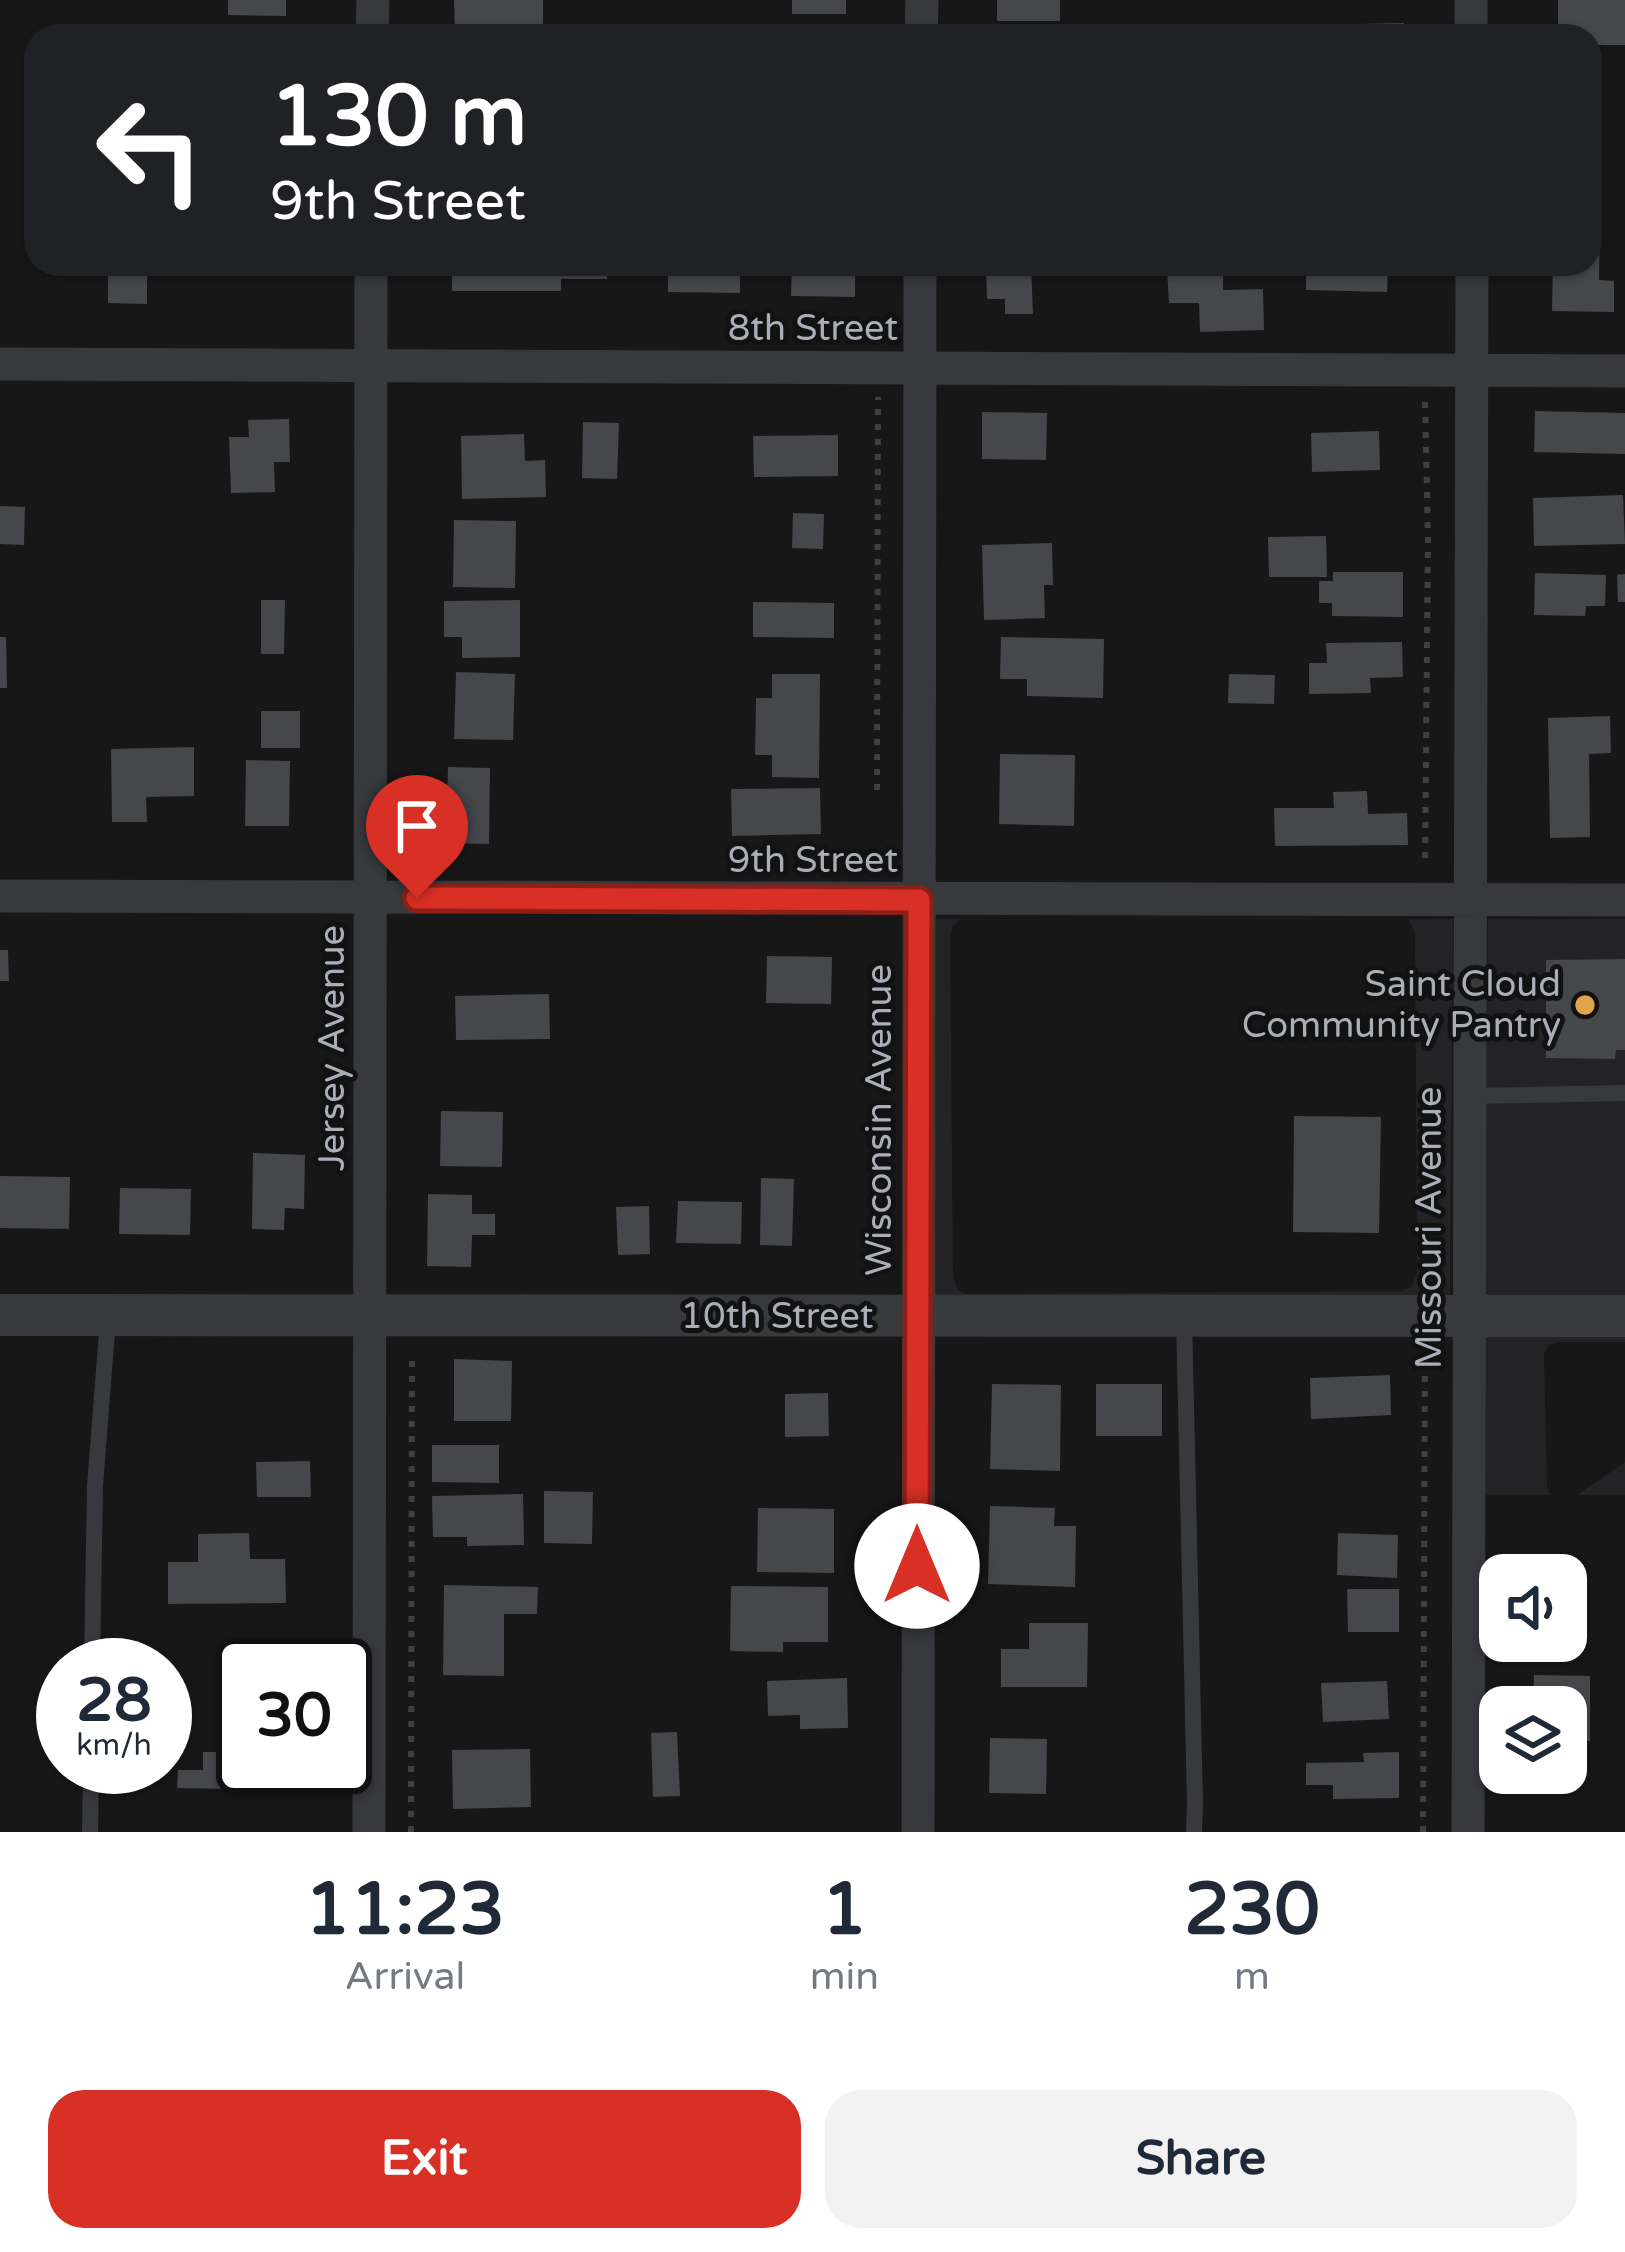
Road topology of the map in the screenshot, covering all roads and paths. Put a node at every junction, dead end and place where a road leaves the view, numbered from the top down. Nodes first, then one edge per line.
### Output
1 (371, 276) edge
2 (920, 276) edge
3 (1472, 276) edge
4 (0, 364) edge
5 (371, 365) junction
6 (877, 367) junction
7 (919, 367) junction
8 (1424, 371) junction
9 (1625, 371) edge
10 (1472, 372) junction
11 (877, 790) dead end
12 (1425, 866) dead end
13 (0, 896) edge
14 (371, 898) junction
15 (919, 900) junction
16 (1471, 900) junction
17 (1625, 900) edge
18 (1625, 1094) edge
19 (1469, 1096) junction
20 (0, 1315) edge
21 (108, 1315) junction
22 (370, 1315) junction
23 (1467, 1315) junction
24 (1184, 1316) junction
25 (1625, 1316) edge
26 (917, 1317) junction
27 (412, 1345) dead end
28 (1425, 1349) dead end
29 (92, 1638) edge
30 (91, 1794) edge
31 (90, 1832) edge
32 (370, 1832) edge
33 (411, 1832) edge
34 (918, 1832) edge
35 (1194, 1832) edge
36 (1424, 1832) edge
37 (1468, 1832) edge

1 - 5 street, Jersey Avenue
2 - 7 street, Wisconsin Avenue
3 - 10 street, Missouri Avenue
4 - 5 street, 8th Street
5 - 6 street, 8th Street
5 - 14 street, Jersey Avenue
6 - 7 street, 8th Street
6 - 11 path
7 - 8 street, 8th Street
7 - 15 street, Wisconsin Avenue
8 - 10 street, 8th Street
8 - 12 path
9 - 10 street, 8th Street
10 - 16 street, Missouri Avenue
13 - 14 street, 9th Street
14 - 15 street, 9th Street
14 - 22 street, Jersey Avenue
15 - 16 street, 9th Street
15 - 26 street, Wisconsin Avenue
16 - 17 street, 9th Street
16 - 19 street, Missouri Avenue
18 - 19 lane
19 - 23 street, Missouri Avenue
20 - 21 street, 10th Street
21 - 22 street, 10th Street
21 - 29 lane
22 - 26 street, 10th Street
22 - 32 street, Jersey Avenue
23 - 24 street, 10th Street
23 - 25 street, 10th Street
23 - 37 street, Missouri Avenue
24 - 26 street, 10th Street
24 - 35 lane
26 - 34 street, Wisconsin Avenue
27 - 33 path
28 - 36 path
30 - 31 lane

